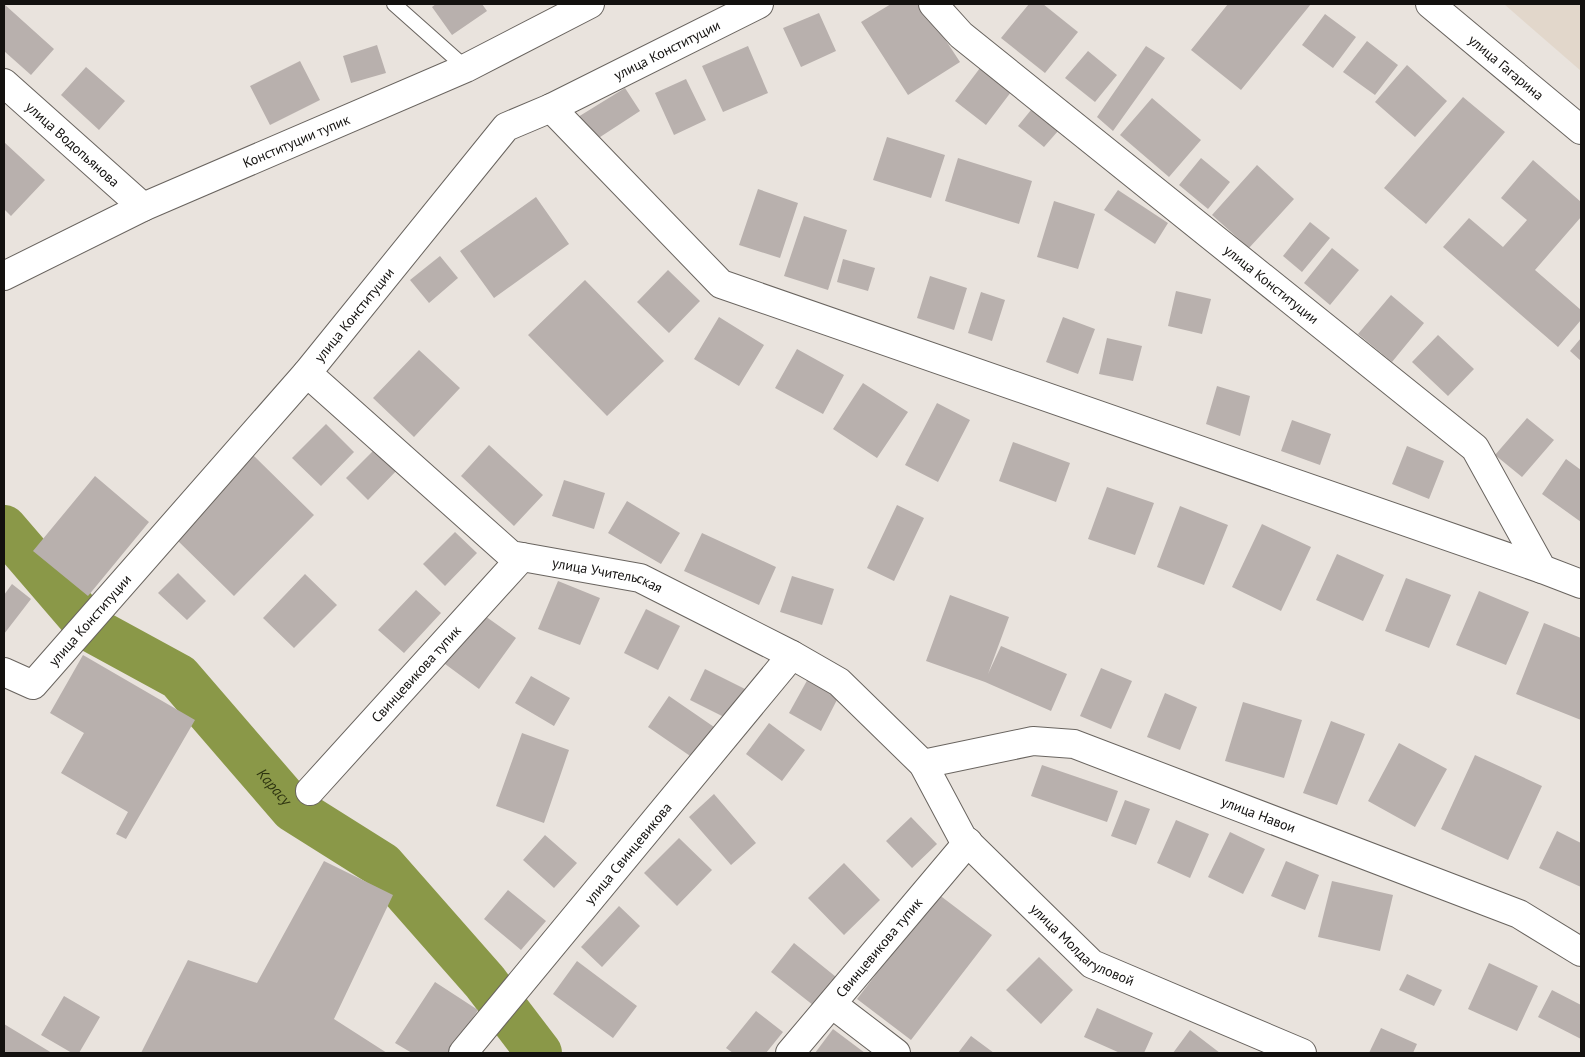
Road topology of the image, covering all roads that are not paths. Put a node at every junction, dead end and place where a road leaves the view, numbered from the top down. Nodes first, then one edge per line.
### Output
1 (394, 4) edge
2 (590, 4) edge
3 (760, 4) edge
4 (933, 4) edge
5 (1430, 4) edge
6 (466, 68) junction
7 (4, 82) edge
8 (551, 108) junction
9 (1581, 130) edge
10 (143, 207) junction
11 (4, 276) edge
12 (306, 373) junction
13 (522, 557) junction
14 (1542, 569) junction
15 (1581, 584) edge
16 (792, 655) junction
17 (4, 672) edge
18 (922, 764) junction
19 (310, 791) dead end
20 (968, 842) junction
21 (1580, 947) edge
22 (832, 1004) junction
23 (463, 1053) edge
24 (790, 1053) edge
25 (896, 1053) edge
26 (1302, 1053) edge

1 - 6 lane
2 - 6 street, Конституции тупик
3 - 8 street, улица Конституции
4 - 14 street, улица Конституции
5 - 9 street, улица Гагарина
6 - 10 street, Конституции тупик
7 - 10 street, улица Водопьянова
8 - 12 street, улица Конституции
8 - 14 street
10 - 11 street, Конституции тупик
12 - 13 street, улица Учительская
12 - 17 street, улица Конституции
13 - 16 street, улица Учительская
13 - 19 street, Свинцевикова тупик
14 - 15 street
16 - 18 street, улица Учительская
16 - 23 street, улица Свинцевикова
18 - 20 street, улица Молдагуловой
18 - 21 street, улица Навои
20 - 22 street, Свинцевикова тупик
20 - 26 street, улица Молдагуловой
22 - 24 street, Свинцевикова тупик
22 - 25 street

